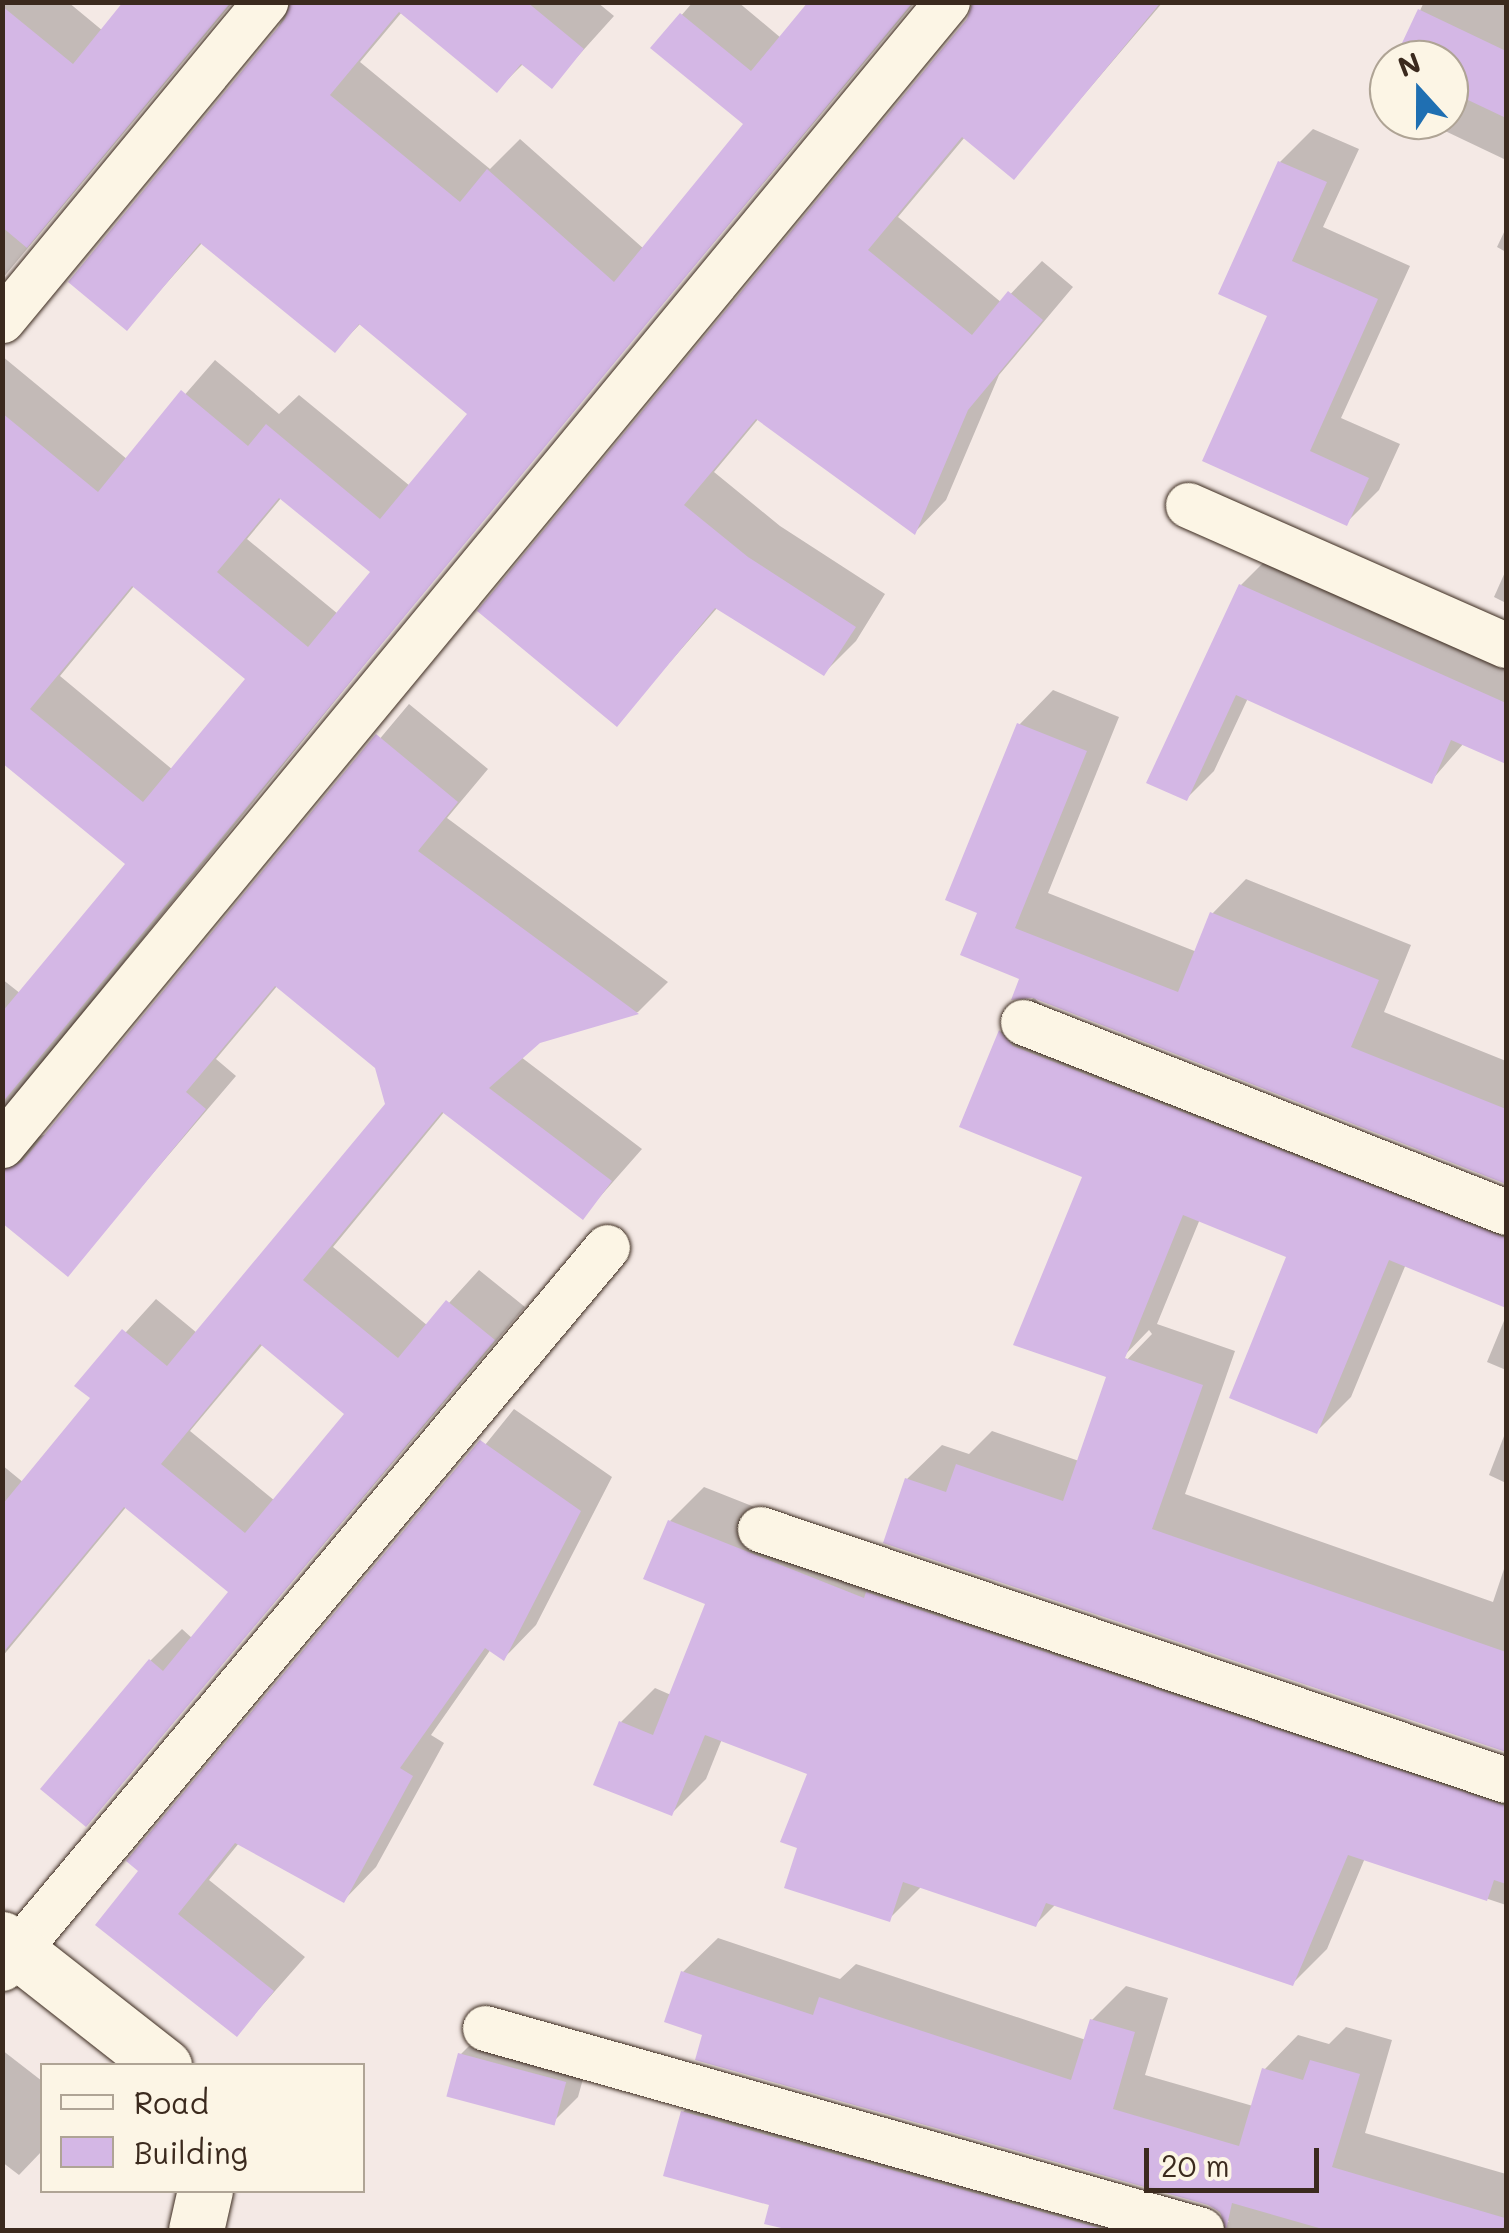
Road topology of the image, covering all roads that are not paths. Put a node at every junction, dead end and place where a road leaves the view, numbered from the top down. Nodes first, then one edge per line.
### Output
1 (264, 2) edge
2 (948, 2) edge
3 (2, 320) edge
4 (1188, 504) dead end
5 (1506, 645) edge
6 (1023, 1022) dead end
7 (2, 1145) edge
8 (1506, 1212) edge
9 (608, 1246) dead end
10 (760, 1529) dead end
11 (1506, 1780) edge
12 (7, 1953) edge
13 (485, 2028) dead end
14 (160, 2063) edge
15 (204, 2193) edge
16 (196, 2230) edge
17 (1201, 2230) edge

1 - 3 street
2 - 7 street
4 - 5 street
6 - 8 street
9 - 12 street
10 - 11 street
12 - 14 street
13 - 17 street
15 - 16 street

